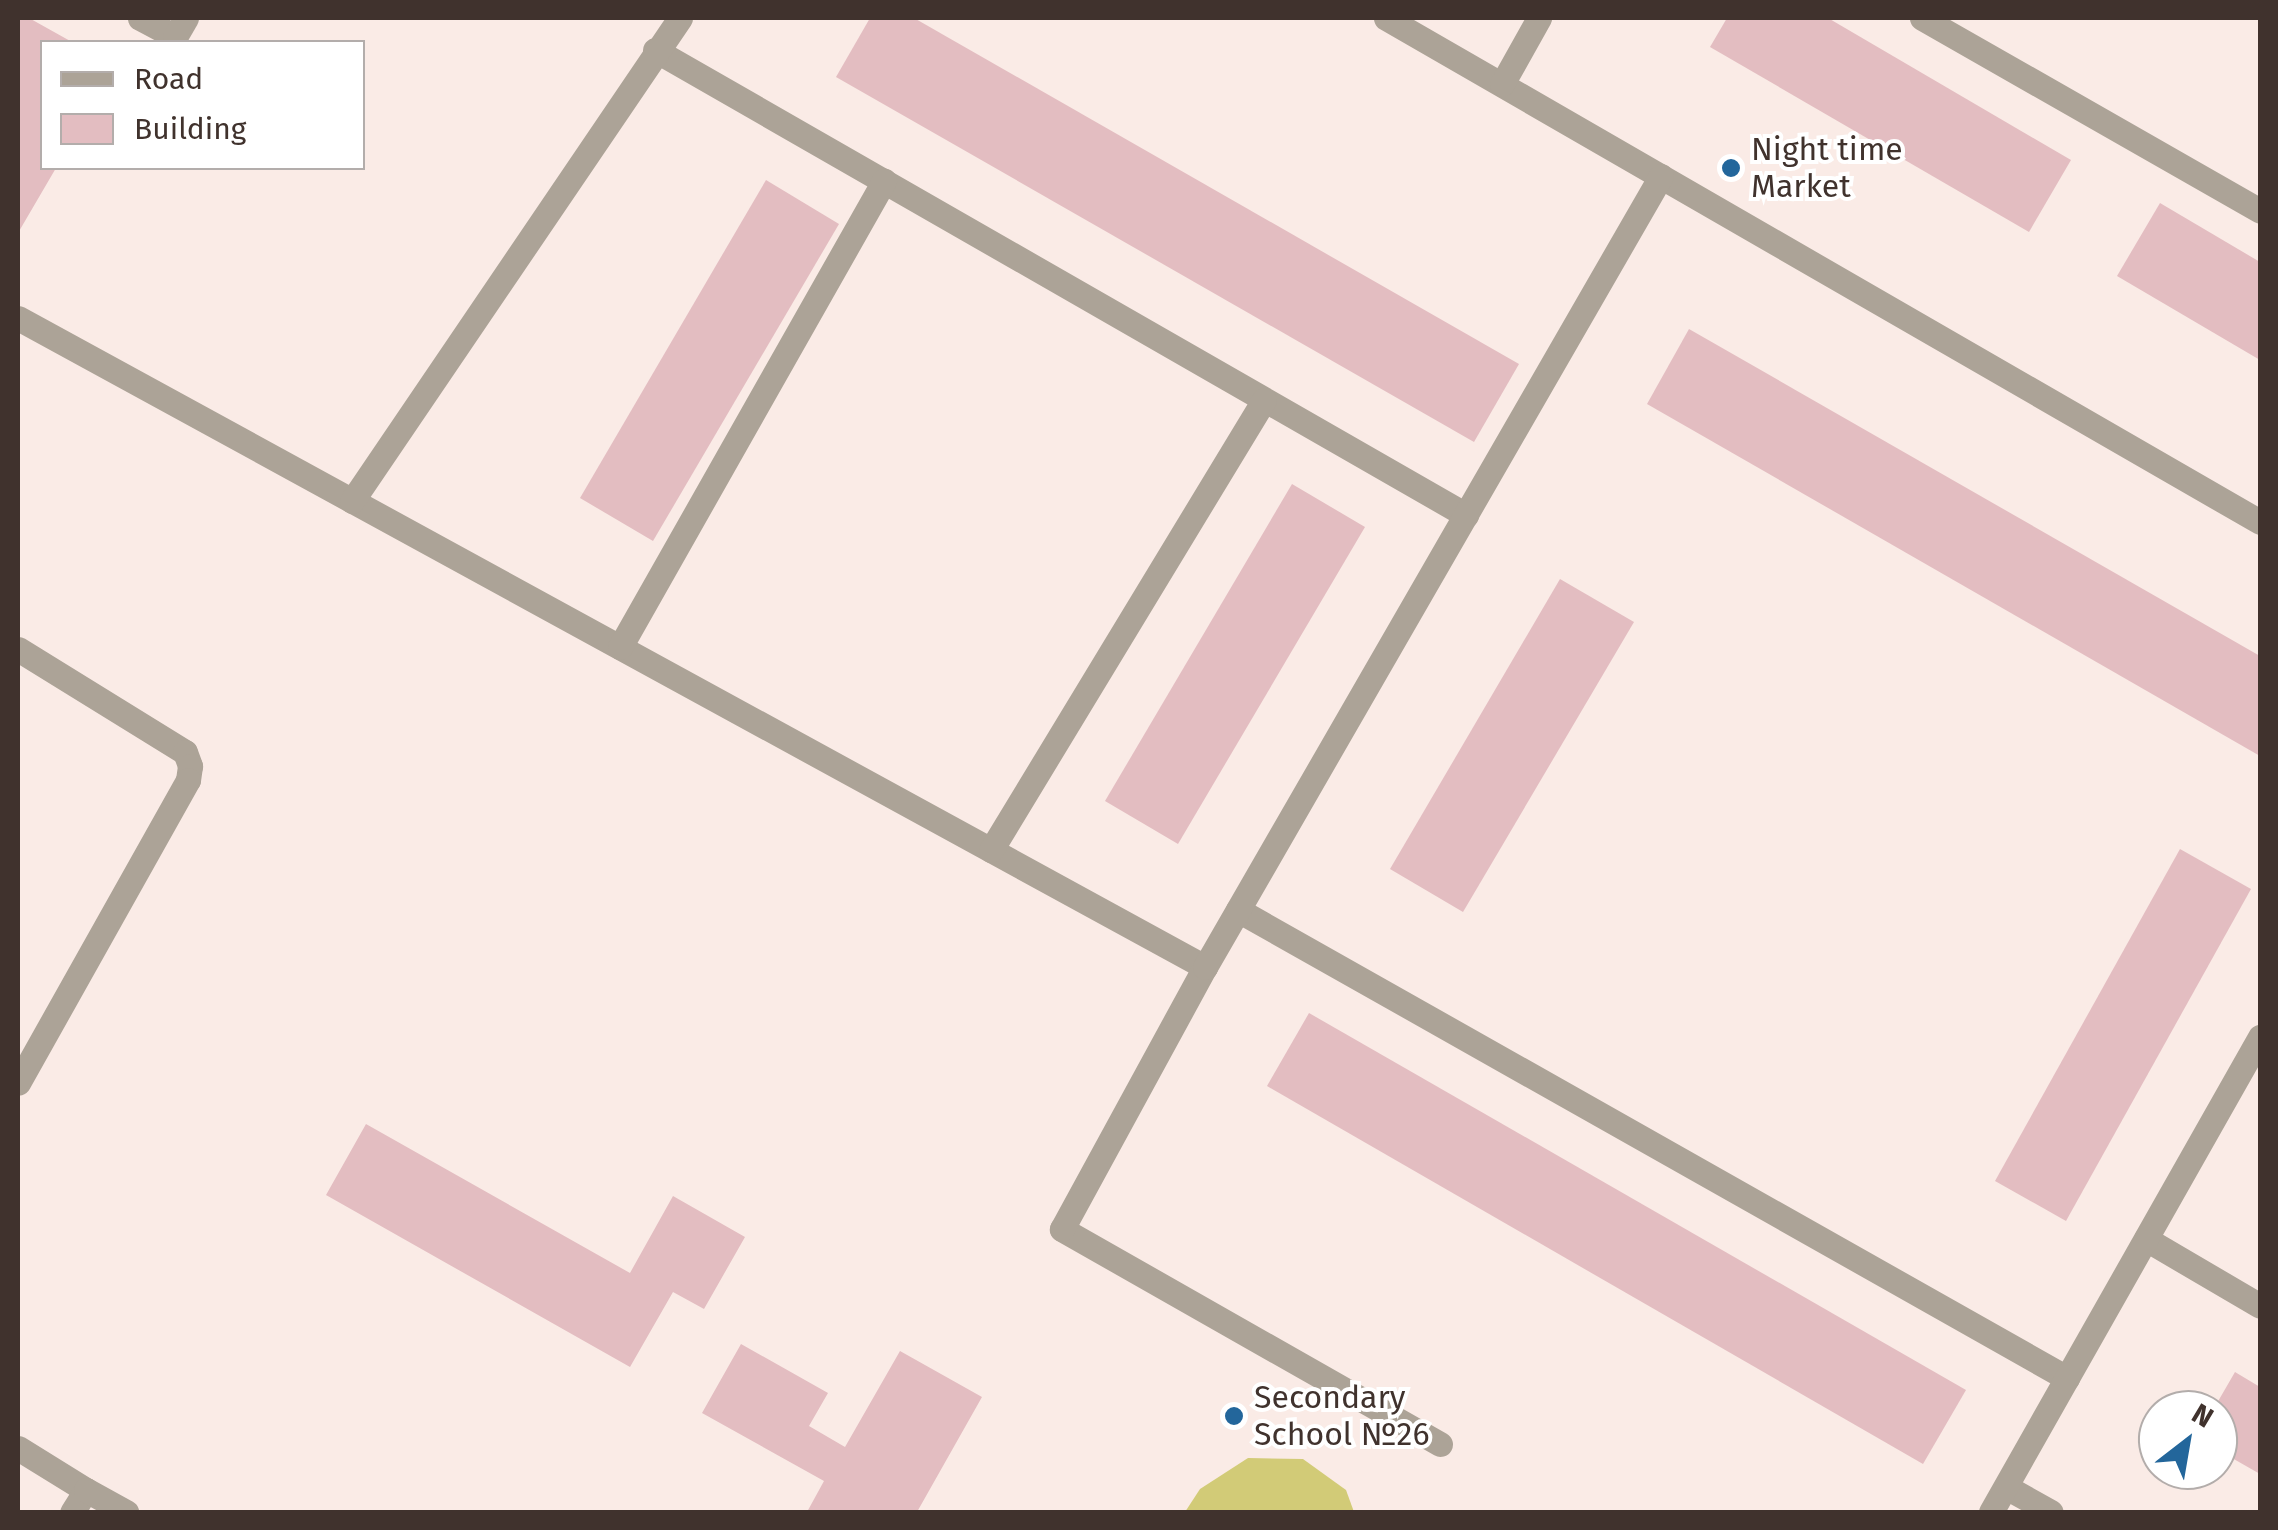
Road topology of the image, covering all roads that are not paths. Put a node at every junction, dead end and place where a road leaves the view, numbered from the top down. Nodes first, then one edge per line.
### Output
1 (140, 18) edge
2 (680, 18) edge
3 (1386, 18) edge
4 (1539, 18) edge
5 (1922, 18) edge
6 (180, 27) edge
7 (655, 50) junction
8 (1502, 84) junction
9 (1662, 176) junction
10 (884, 181) junction
11 (2260, 212) edge
12 (18, 318) edge
13 (1264, 400) junction
14 (352, 501) junction
15 (1466, 515) junction
16 (2260, 522) edge
17 (620, 647) junction
18 (18, 649) edge
19 (992, 850) junction
20 (1238, 910) junction
21 (1205, 967) junction
22 (2260, 1038) edge
23 (18, 1082) edge
24 (2146, 1239) junction
25 (2260, 1306) edge
26 (2067, 1378) junction
27 (1440, 1444) dead end
28 (18, 1448) edge
29 (2006, 1486) junction
30 (86, 1490) junction
31 (72, 1512) edge
32 (126, 1512) edge
33 (1991, 1512) edge
34 (2051, 1512) edge

1 - 6 street
2 - 7 street
3 - 8 street
4 - 8 street
5 - 11 street
7 - 10 street
7 - 14 street
8 - 9 street
9 - 15 street
9 - 16 street
10 - 13 street
10 - 17 street
12 - 14 street
13 - 15 street
13 - 19 street
14 - 17 street
15 - 20 street
17 - 19 street
18 - 23 street
19 - 21 street
20 - 21 street
20 - 26 street
21 - 27 street
22 - 24 street
24 - 25 street
24 - 26 street
26 - 29 street
28 - 30 street
29 - 33 street
29 - 34 street
30 - 31 street
30 - 32 street

